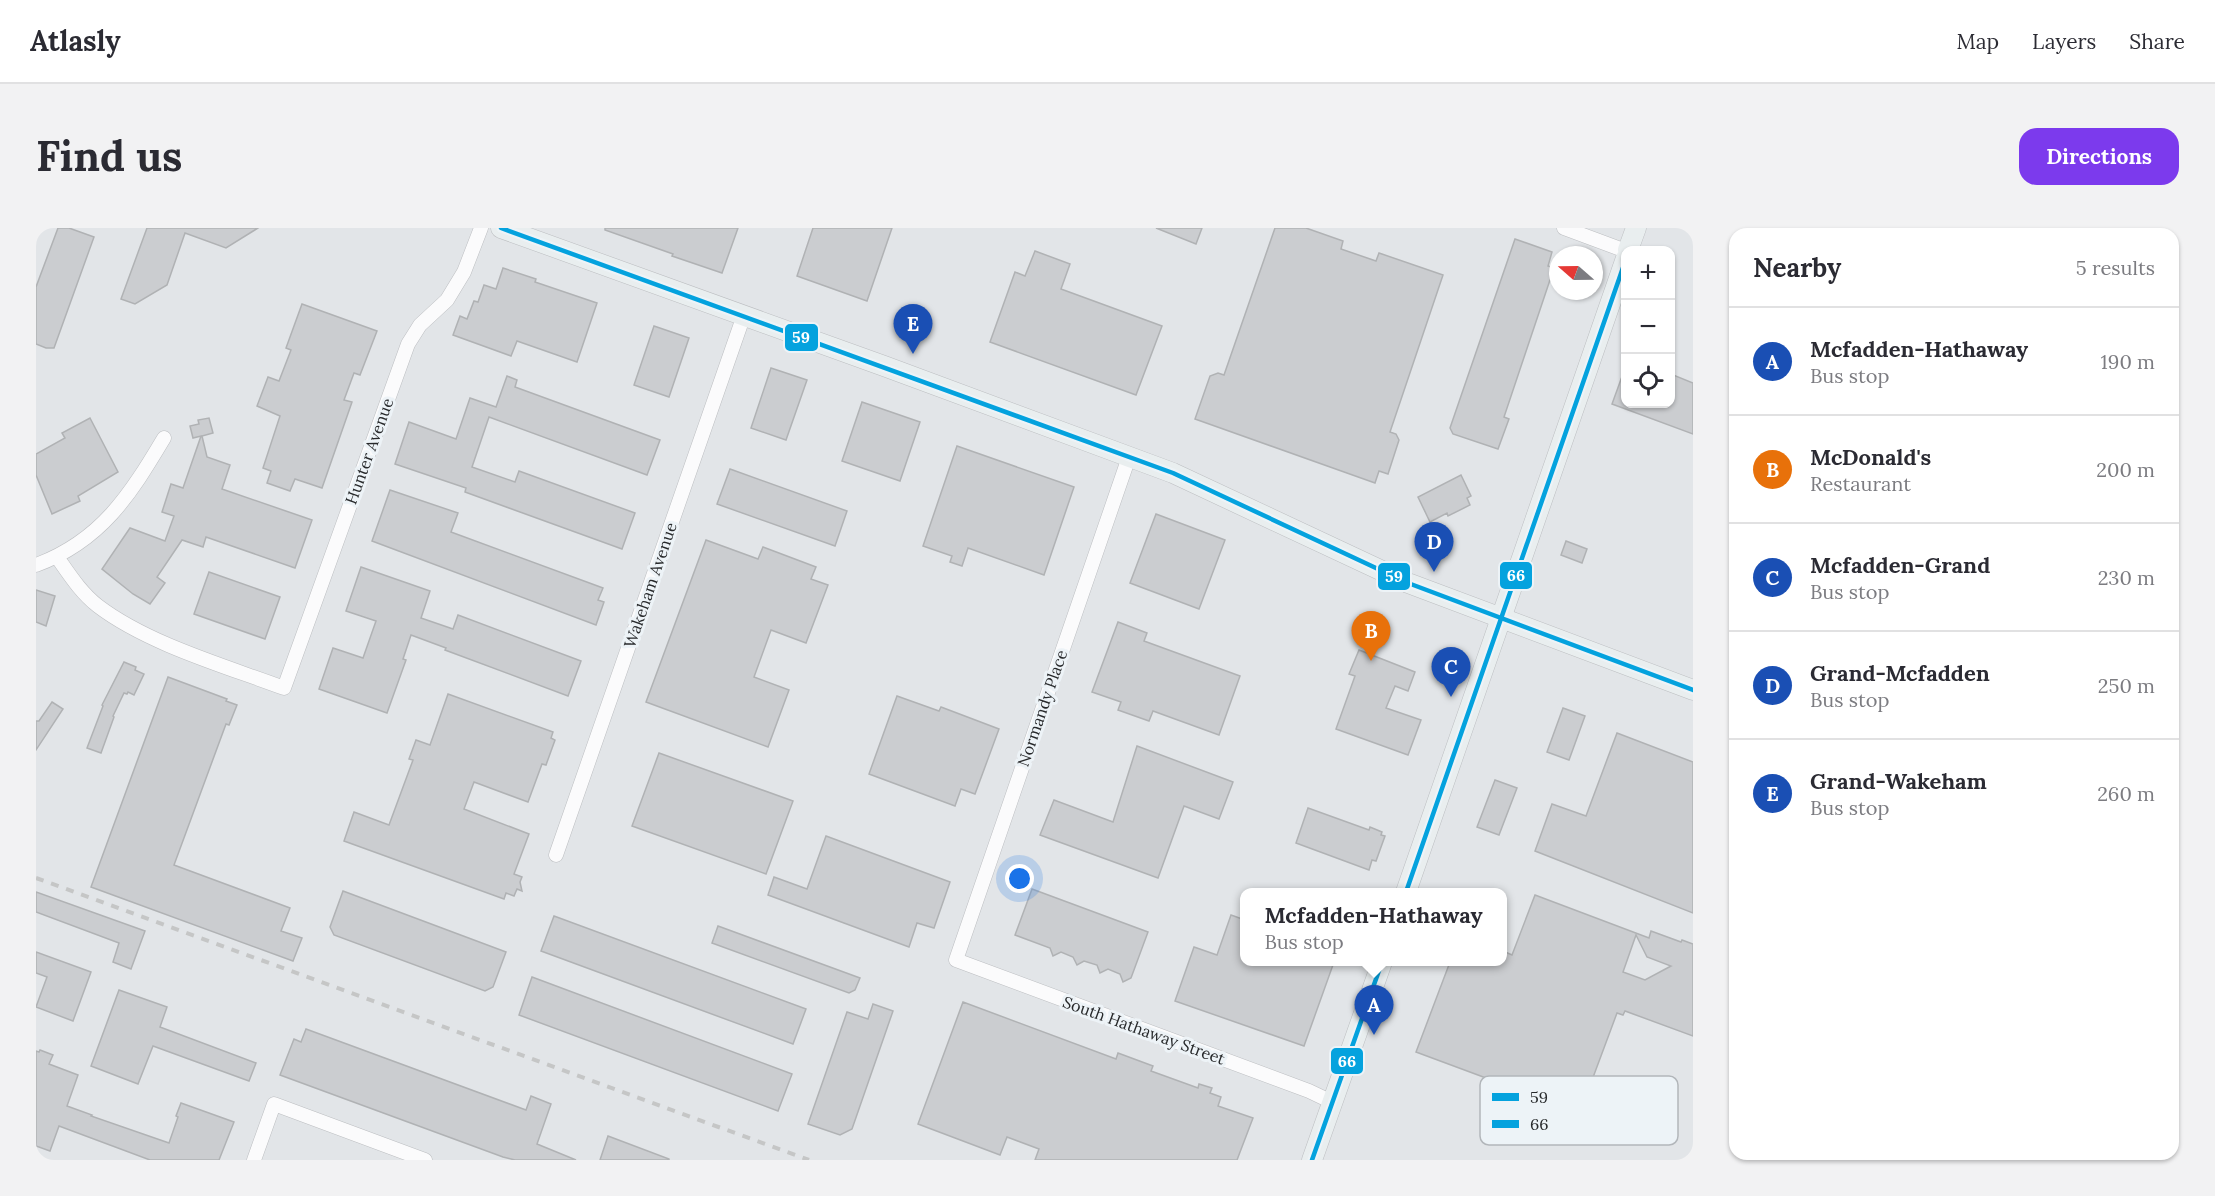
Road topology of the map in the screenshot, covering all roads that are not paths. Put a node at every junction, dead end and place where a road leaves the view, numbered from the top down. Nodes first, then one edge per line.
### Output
1 (481, 228) edge
2 (501, 228) edge
3 (1564, 228) edge
4 (1636, 228) edge
5 (1629, 246) edge
6 (1621, 249) edge
7 (1621, 273) edge
8 (744, 315) junction
9 (164, 438) dead end
10 (1129, 457) junction
11 (57, 557) junction
12 (36, 565) edge
13 (1502, 619) junction
14 (1693, 690) edge
15 (556, 855) dead end
16 (1407, 888) edge
17 (956, 960) joint
18 (1381, 966) edge
19 (1332, 1102) junction
20 (254, 1160) edge
21 (425, 1160) edge
22 (1312, 1160) edge

1 - 11 street, Hunter Avenue
2 - 8 main road
3 - 6 street
4 - 5 main road
7 - 13 main road
8 - 10 main road
8 - 15 street, Wakeham Avenue
9 - 11 street
10 - 13 main road
10 - 17 street, Normandy Place
11 - 12 street
13 - 14 main road
13 - 16 main road
17 - 19 street, South Hathaway Street
18 - 19 main road
19 - 22 main road
20 - 21 street

